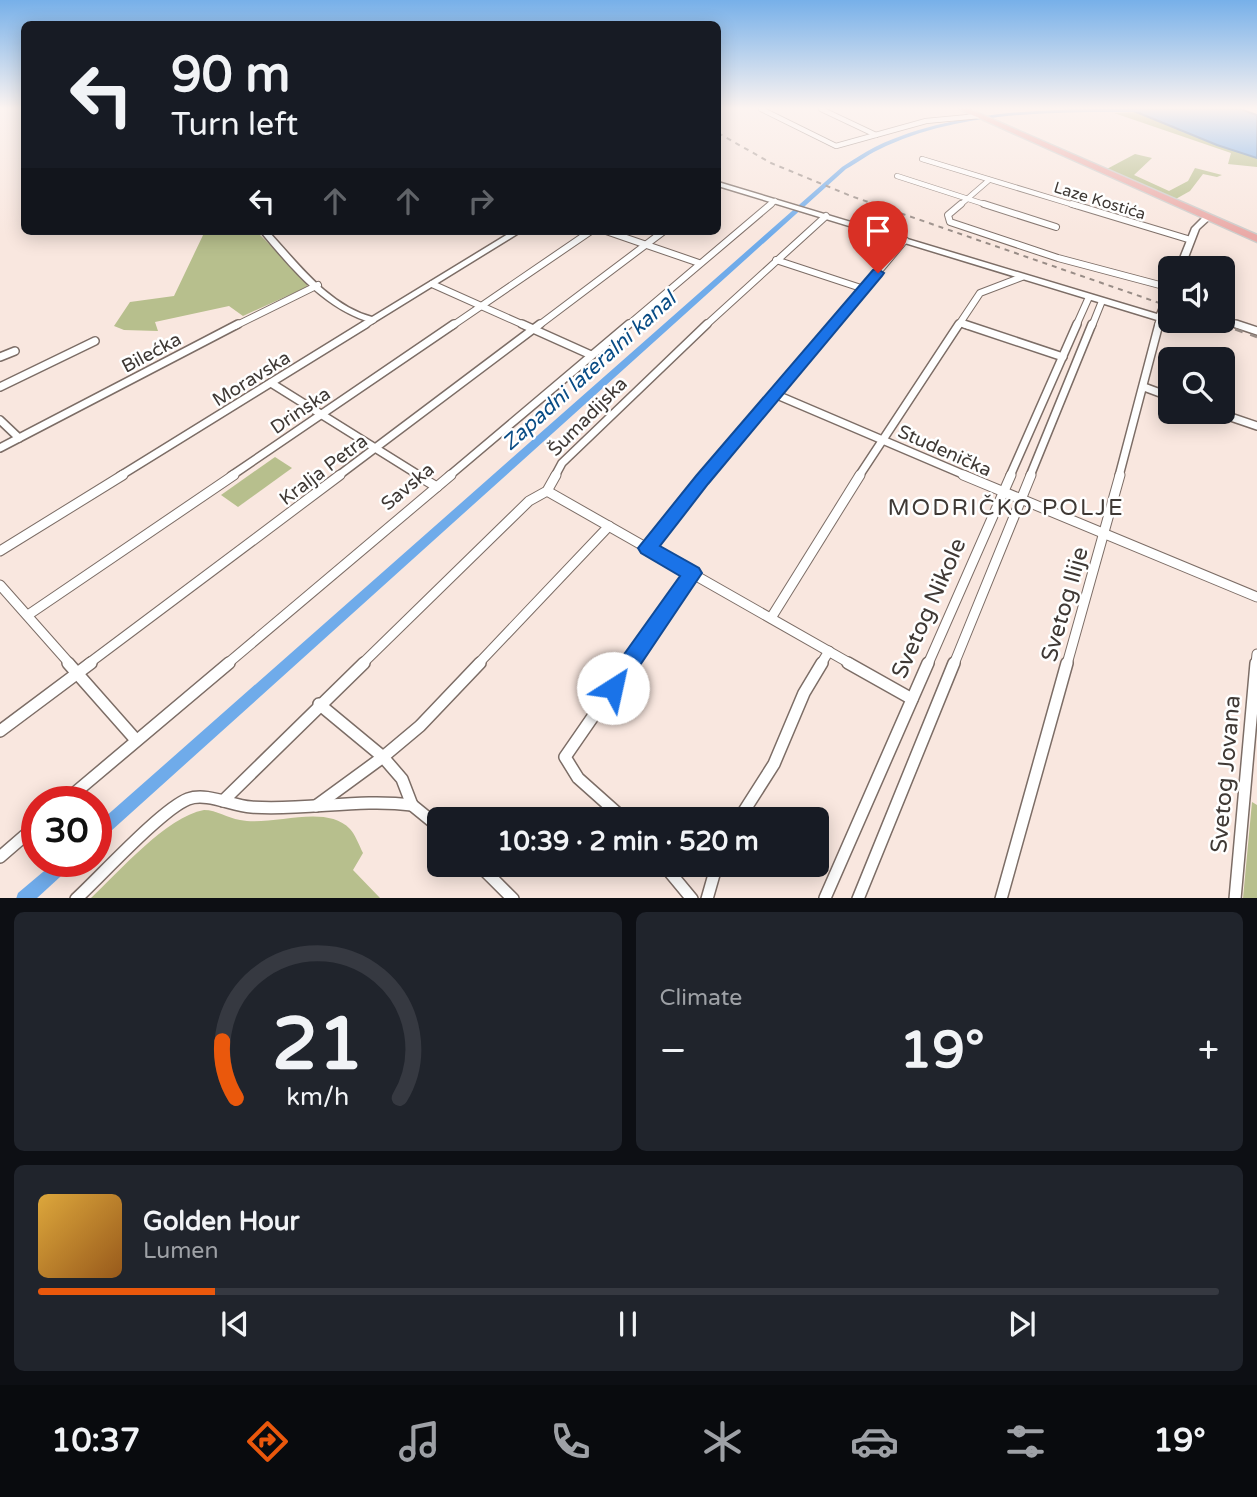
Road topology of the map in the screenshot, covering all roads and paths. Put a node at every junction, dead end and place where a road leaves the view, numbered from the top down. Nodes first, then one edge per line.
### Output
1 (1057, 151) edge
2 (922, 159) dead end
3 (897, 176) dead end
4 (989, 180) junction
5 (721, 185) edge
6 (965, 198) junction
7 (775, 201) junction
8 (825, 216) junction
9 (1207, 218) junction
10 (1056, 227) dead end
11 (268, 235) edge
12 (512, 235) edge
13 (585, 235) edge
14 (617, 235) edge
15 (659, 235) edge
16 (1257, 239) edge
17 (905, 240) junction
18 (1191, 240) junction
19 (646, 245) junction
20 (1185, 256) edge
21 (776, 260) junction
22 (699, 263) junction
23 (1022, 277) junction
24 (432, 284) junction
25 (318, 285) junction
26 (864, 289) junction
27 (1158, 289) edge
28 (1089, 298) junction
29 (1102, 301) junction
30 (481, 306) junction
31 (1158, 317) edge
32 (373, 320) junction
33 (960, 323) junction
34 (1235, 324) edge
35 (1158, 327) edge
36 (534, 330) junction
37 (1257, 331) edge
38 (95, 341) dead end
39 (15, 351) dead end
40 (591, 355) junction
41 (0, 357) edge
42 (1063, 357) junction
43 (271, 383) junction
44 (0, 387) edge
45 (1144, 387) junction
46 (1158, 392) edge
47 (777, 395) junction
48 (321, 414) junction
49 (1235, 418) edge
50 (0, 420) edge
51 (1257, 426) edge
52 (19, 438) junction
53 (882, 439) junction
54 (0, 448) edge
55 (376, 449) junction
56 (437, 487) junction
57 (547, 491) junction
58 (1002, 492) junction
59 (1021, 500) junction
60 (609, 526) junction
61 (1103, 535) junction
62 (647, 548) junction
63 (0, 551) edge
64 (692, 573) junction
65 (0, 585) edge
66 (1257, 597) edge
67 (28, 615) junction
68 (771, 618) junction
69 (829, 651) junction
70 (1257, 654) edge
71 (78, 673) junction
72 (912, 699) junction
73 (319, 704) junction
74 (0, 731) edge
75 (136, 740) junction
76 (383, 757) junction
77 (83, 786) edge
78 (223, 801) junction
79 (412, 805) junction
80 (316, 806) junction
81 (611, 807) edge
82 (746, 807) edge
83 (427, 817) edge
84 (21, 838) edge
85 (0, 856) edge
86 (491, 877) edge
87 (674, 877) edge
88 (713, 877) edge
89 (76, 898) edge
90 (513, 898) edge
91 (692, 898) edge
92 (707, 898) edge
93 (825, 898) edge
94 (858, 898) edge
95 (1001, 898) edge
96 (1236, 898) edge

1 - 9 main road
2 - 4 street, Laze Kostića
3 - 6 street
4 - 6 street
4 - 18 street, Laze Kostića
5 - 7 street
6 - 10 street
6 - 27 street
7 - 8 street
7 - 22 street, Savska
8 - 17 street
8 - 21 street, Šumadijska
9 - 16 main road
9 - 18 street
11 - 25 street
12 - 24 street, Moravska
13 - 30 street, Drinska
14 - 19 street
15 - 19 street, Kralja Petra
17 - 23 street
17 - 26 street
18 - 20 street
19 - 22 street
19 - 36 street, Kralja Petra
21 - 26 street
21 - 57 street, Šumadijska
22 - 40 street, Savska
23 - 28 street
23 - 33 street
24 - 30 street
24 - 32 street, Moravska
25 - 32 street
25 - 52 street, Bilećka
26 - 47 street
28 - 29 street
28 - 42 street, Svetog Nikole
29 - 31 street
29 - 59 street
30 - 36 street
30 - 48 street, Drinska
32 - 43 street, Moravska
33 - 42 street
33 - 53 street
34 - 37 street
35 - 45 street, Svetog Ilije
36 - 40 street
36 - 55 street, Kralja Petra
38 - 44 street
39 - 41 street
40 - 56 street, Savska
42 - 58 street, Svetog Nikole
43 - 48 street
43 - 63 street, Moravska
45 - 46 street
45 - 61 street, Svetog Ilije
47 - 53 street, Studenička
47 - 62 street
48 - 55 street
48 - 67 street, Drinska
49 - 51 street
50 - 52 street
52 - 54 street, Bilećka
53 - 58 street, Studenička
53 - 68 street
55 - 56 street
55 - 71 street, Kralja Petra
56 - 75 street, Savska
57 - 60 street
57 - 73 street, Šumadijska
58 - 59 street, Studenička
58 - 72 street, Svetog Nikole
59 - 61 street, Studenička
59 - 94 street
60 - 62 street
60 - 76 street
61 - 66 street, Studenička
61 - 95 street, Svetog Ilije
62 - 64 street
64 - 68 street
64 - 81 street
65 - 67 street
67 - 71 street
68 - 69 street
69 - 72 street
69 - 82 street
70 - 96 street, Svetog Jovana
71 - 74 street, Kralja Petra
71 - 75 street
72 - 93 street, Svetog Nikole
73 - 76 street
73 - 78 street, Šumadijska
75 - 77 street, Savska
76 - 79 street
76 - 80 street
78 - 80 street
78 - 89 street
79 - 80 street
79 - 83 street
84 - 85 street
86 - 90 street
87 - 91 street
88 - 92 street

